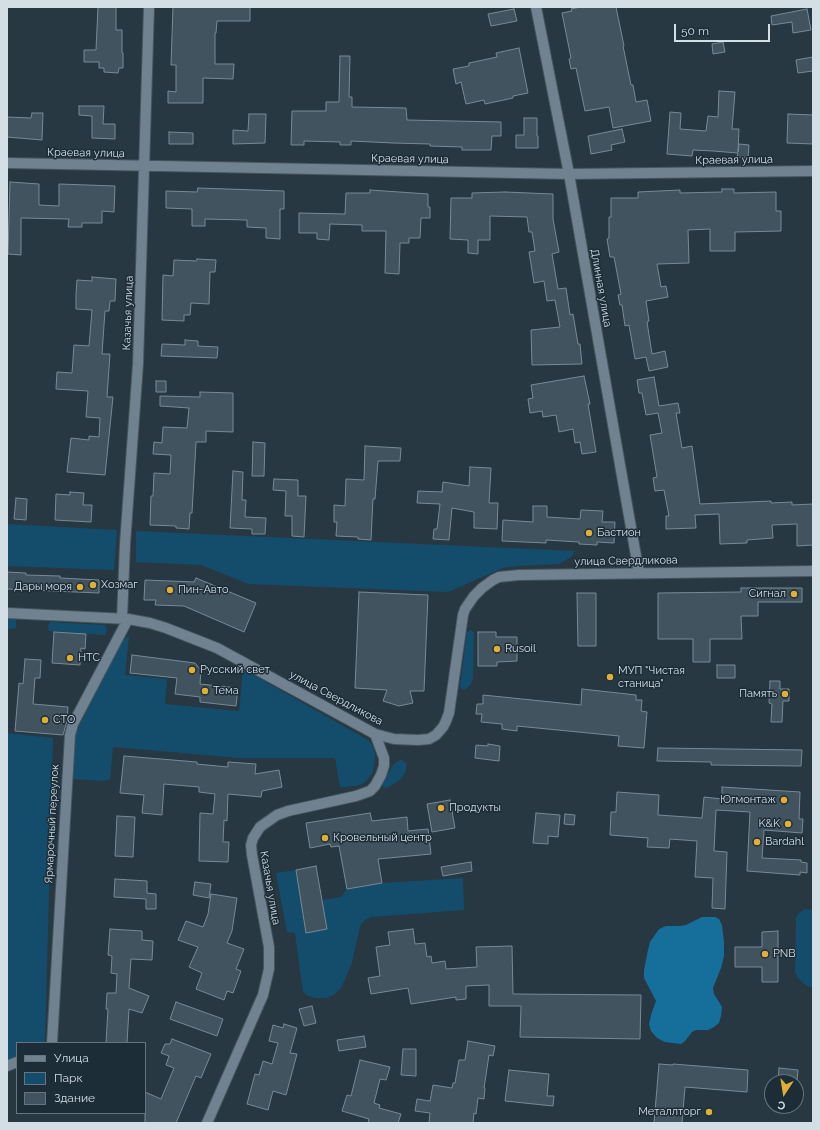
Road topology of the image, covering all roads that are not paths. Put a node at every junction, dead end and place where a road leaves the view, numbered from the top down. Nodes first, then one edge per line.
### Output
1 (149, 7) edge
2 (536, 7) edge
3 (7, 163) edge
4 (145, 166) junction
5 (813, 171) edge
6 (569, 174) junction
7 (813, 571) edge
8 (639, 573) junction
9 (7, 613) edge
10 (125, 619) junction
11 (374, 734) junction
12 (52, 1042) edge
13 (207, 1123) edge

1 - 4 street, Казачья улица
2 - 6 street, Длинная улица
3 - 4 street, Краевая улица
4 - 6 street, Краевая улица
4 - 10 street, Казачья улица
5 - 6 street, Краевая улица
6 - 8 street, Длинная улица
7 - 8 street, улица Свердликова
8 - 11 street, улица Свердликова
9 - 10 street, улица Свердликова
10 - 11 street, улица Свердликова
10 - 12 street, Ярмарочный переулок
11 - 13 street, Казачья улица

